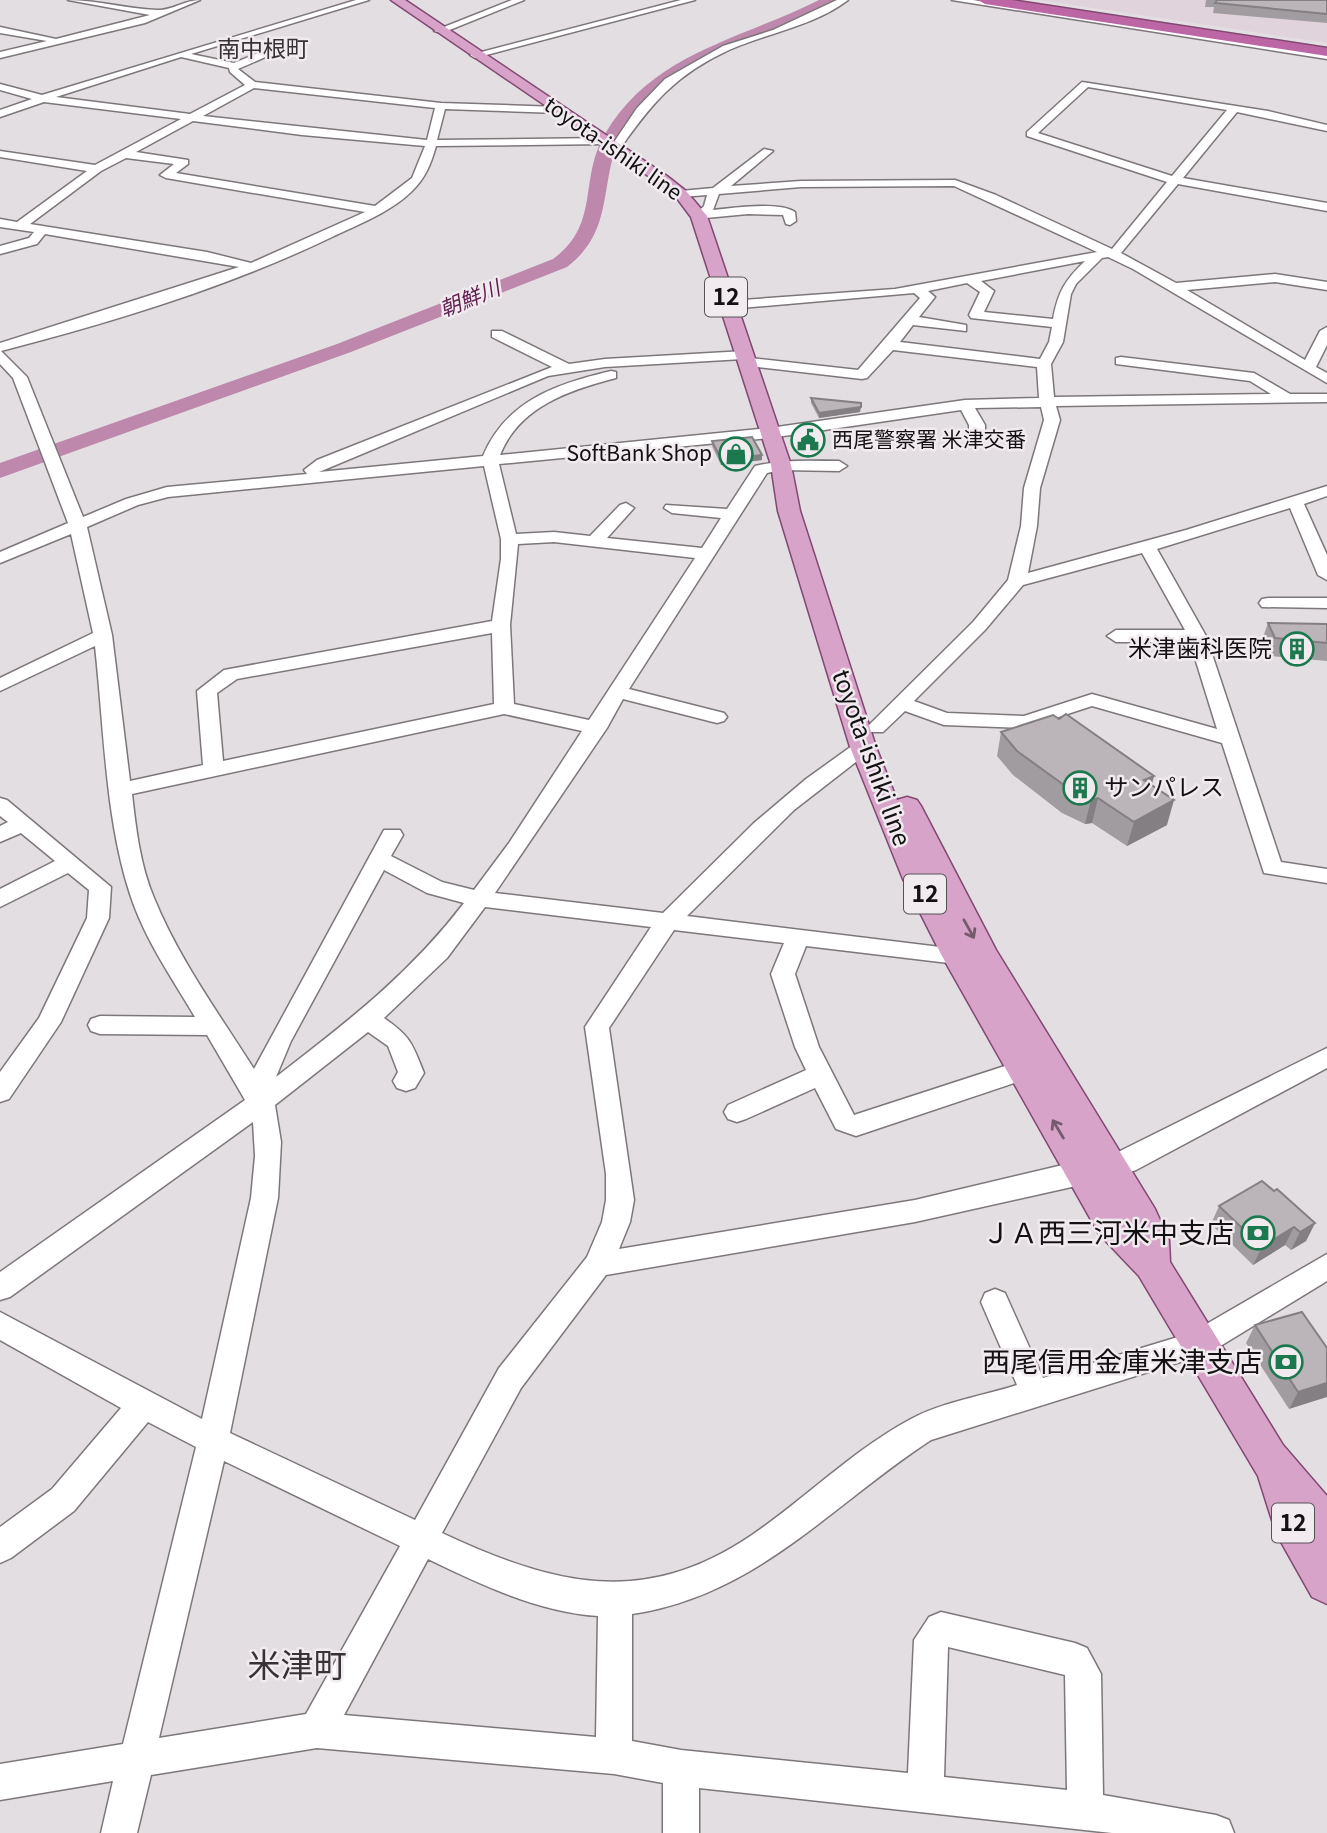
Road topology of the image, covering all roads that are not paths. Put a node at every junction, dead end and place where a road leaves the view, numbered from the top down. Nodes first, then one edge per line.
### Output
1 (72, 0) edge
2 (196, 0) edge
3 (334, 0) edge
4 (365, 0) edge
5 (397, 0) edge
6 (520, 0) edge
7 (691, 0) edge
8 (844, 0) edge
9 (959, 0) edge
10 (985, 0) edge
11 (1004, 0) edge
12 (1031, 0) edge
13 (353, 4) junction
14 (163, 13) junction
15 (1114, 18) junction
16 (0, 30) edge
17 (439, 31) junction
18 (66, 41) junction
19 (282, 46) dead end
20 (1327, 50) edge
21 (0, 55) edge
22 (180, 55) junction
23 (475, 55) junction
24 (235, 66) junction
25 (252, 85) junction
26 (0, 87) edge
27 (39, 98) junction
28 (441, 106) junction
29 (1234, 109) junction
30 (558, 110) junction
31 (0, 114) edge
32 (191, 118) junction
33 (1327, 128) edge
34 (429, 143) junction
35 (609, 144) junction
36 (768, 151) dead end
37 (124, 154) junction
38 (3, 157) edge
39 (97, 169) junction
40 (1174, 180) junction
41 (717, 191) junction
42 (681, 194) junction
43 (1327, 206) edge
44 (803, 209) dead end
45 (377, 210) junction
46 (700, 215) junction
47 (0, 222) edge
48 (21, 225) junction
49 (43, 228) junction
50 (0, 250) edge
51 (1106, 255) junction
52 (253, 267) junction
53 (971, 280) junction
54 (1327, 286) edge
55 (1176, 287) junction
56 (918, 290) junction
57 (729, 305) junction
58 (910, 320) junction
59 (1058, 324) junction
60 (961, 328) dead end
61 (1327, 331) edge
62 (497, 334) dead end
63 (890, 345) junction
64 (0, 347) edge
65 (0, 355) edge
66 (746, 358) junction
67 (659, 360) junction
68 (1121, 360) dead end
69 (1044, 364) junction
70 (1309, 367) junction
71 (566, 368) junction
72 (1327, 379) edge
73 (1327, 398) edge
74 (1288, 399) junction
75 (1047, 402) junction
76 (965, 404) junction
77 (770, 433) junction
78 (977, 440) dead end
79 (490, 458) junction
80 (839, 466) dead end
81 (784, 474) junction
82 (304, 476) junction
83 (1327, 491) edge
84 (1295, 501) junction
85 (626, 508) dead end
86 (672, 508) dead end
87 (732, 514) junction
88 (78, 526) junction
89 (509, 539) junction
90 (594, 541) junction
91 (1147, 545) junction
92 (709, 554) junction
93 (0, 558) edge
94 (1326, 569) edge
95 (1017, 581) junction
96 (1268, 603) dead end
97 (1327, 603) edge
98 (501, 625) junction
99 (103, 635) junction
100 (1116, 636) dead end
101 (1197, 636) junction
102 (0, 685) edge
103 (620, 692) junction
104 (900, 702) junction
105 (504, 708) junction
106 (717, 717) dead end
107 (597, 728) junction
108 (869, 737) junction
109 (1233, 740) junction
110 (214, 770) junction
111 (123, 789) junction
112 (0, 805) edge
113 (21, 824) junction
114 (0, 835) edge
115 (392, 835) dead end
116 (380, 859) junction
117 (71, 862) junction
118 (1327, 876) edge
119 (0, 899) edge
120 (480, 899) junction
121 (668, 923) junction
122 (798, 937) junction
123 (957, 956) junction
124 (368, 1019) junction
125 (100, 1025) dead end
126 (213, 1026) junction
127 (1327, 1058) edge
128 (1023, 1070) junction
129 (820, 1074) junction
130 (407, 1081) dead end
131 (0, 1092) edge
132 (258, 1098) junction
133 (737, 1112) dead end
134 (1098, 1171) junction
135 (598, 1264) junction
136 (1152, 1265) joint
137 (1327, 1266) edge
138 (0, 1288) edge
139 (995, 1302) dead end
140 (0, 1325) edge
141 (1199, 1344) junction
142 (1035, 1392) junction
143 (144, 1403) junction
144 (213, 1440) junction
145 (1269, 1459) junction
146 (1327, 1528) edge
147 (422, 1540) junction
148 (0, 1547) edge
149 (1327, 1582) edge
150 (615, 1600) junction
151 (317, 1730) junction
152 (614, 1756) junction
153 (135, 1761) junction
154 (681, 1768) junction
155 (0, 1782) edge
156 (925, 1792) junction
157 (1085, 1810) junction
158 (120, 1833) edge
159 (681, 1833) edge
160 (1216, 1833) edge

1 - 14 street
2 - 14 street
3 - 13 street
4 - 13 street
5 - 17 main road, toyota-ishiki line / 12
6 - 17 street
7 - 23 street
8 - 35 street
9 - 15 street
10 - 20 highway
11 - 20 highway
12 - 15 street
13 - 22 street
14 - 18 street
15 - 20 street
15 - 20 street
16 - 18 street
17 - 23 main road, toyota-ishiki line / 12
18 - 21 street
19 - 24 street
22 - 24 street
22 - 27 street
23 - 30 main road, toyota-ishiki line / 12
24 - 25 street
25 - 28 street
25 - 32 street
26 - 27 street
27 - 31 street
27 - 32 street
28 - 30 street
28 - 34 street
29 - 33 street
29 - 40 street
29 - 40 street
30 - 35 main road, toyota-ishiki line / 12
32 - 34 street
32 - 37 street
34 - 35 street
34 - 45 street
35 - 42 main road, toyota-ishiki line / 12
36 - 41 street
37 - 39 street
37 - 45 street
38 - 39 street
39 - 48 street
40 - 43 street
40 - 51 street
41 - 42 street
41 - 46 street
41 - 51 street
42 - 46 main road, toyota-ishiki line / 12
44 - 46 street
45 - 52 street
46 - 57 main road, toyota-ishiki line / 12
47 - 48 street
48 - 49 street
49 - 50 street
49 - 52 street
51 - 53 street
51 - 55 street
51 - 59 street
52 - 64 street
53 - 56 street
53 - 59 street
54 - 55 street
55 - 70 street
56 - 57 street
56 - 58 street
57 - 66 main road, toyota-ishiki line / 12
58 - 60 street
58 - 63 street
59 - 69 street
61 - 70 street
62 - 71 street
63 - 66 street
63 - 69 street
65 - 88 street
66 - 67 street
66 - 77 main road, toyota-ishiki line / 12
67 - 71 street
67 - 79 street
68 - 74 street
69 - 75 street
70 - 72 street
71 - 82 street
73 - 74 street
74 - 75 street
75 - 76 street
75 - 95 street
76 - 77 street
76 - 78 street
77 - 79 street
77 - 81 main road, toyota-ishiki line / 12
79 - 82 street
79 - 89 street
80 - 81 street
81 - 87 street
81 - 108 main road, toyota-ishiki line / 12
82 - 88 street
83 - 84 street
84 - 91 street
84 - 94 street
85 - 90 street
86 - 87 street
87 - 92 street
88 - 93 street
88 - 99 street
89 - 90 street
89 - 98 street
90 - 92 street
91 - 95 street
91 - 101 street
92 - 103 street
95 - 104 street
96 - 97 street
98 - 105 street
98 - 110 street
99 - 102 street
99 - 111 street
100 - 101 street
101 - 109 street
103 - 106 street
103 - 107 street
104 - 108 street
104 - 109 street
105 - 107 street
105 - 110 street
107 - 120 street
108 - 121 street
108 - 123 main road, toyota-ishiki line / 12
108 -> 134 main road, toyota-ishiki line / 12
109 - 118 street
110 - 111 street
111 - 126 street
112 - 113 street
113 - 114 street
113 - 117 street
115 - 116 street
116 - 120 street
116 - 132 street
117 - 119 street
117 - 131 street
120 - 121 street
120 - 124 street
121 - 122 street
121 - 135 street
122 - 123 street
122 - 129 street
123 - 128 main road, toyota-ishiki line / 12
124 - 130 street
124 - 132 street
125 - 126 street
126 - 132 street
127 - 134 street
128 - 129 street
134 -> 128 main road, toyota-ishiki line / 12
129 - 133 street
132 - 138 street
132 - 144 street
134 - 135 street
134 - 136 main road, toyota-ishiki line / 12
135 - 147 street
136 - 141 main road, toyota-ishiki line / 12
137 - 141 street
139 - 142 street
140 - 143 street
141 - 142 street
141 - 145 main road, toyota-ishiki line / 12
142 - 150 street
143 - 144 street
143 - 148 street
144 - 147 street
144 - 153 street
145 - 146 main road, toyota-ishiki line / 12
145 - 149 main road, toyota-ishiki line / 12
147 - 150 street
147 - 151 street
150 - 152 street
151 - 152 street
151 - 153 street
152 - 154 street
153 - 155 street
153 - 158 street
154 - 156 street
154 - 159 street
156 - 157 street
156 - 157 street
157 - 160 street

